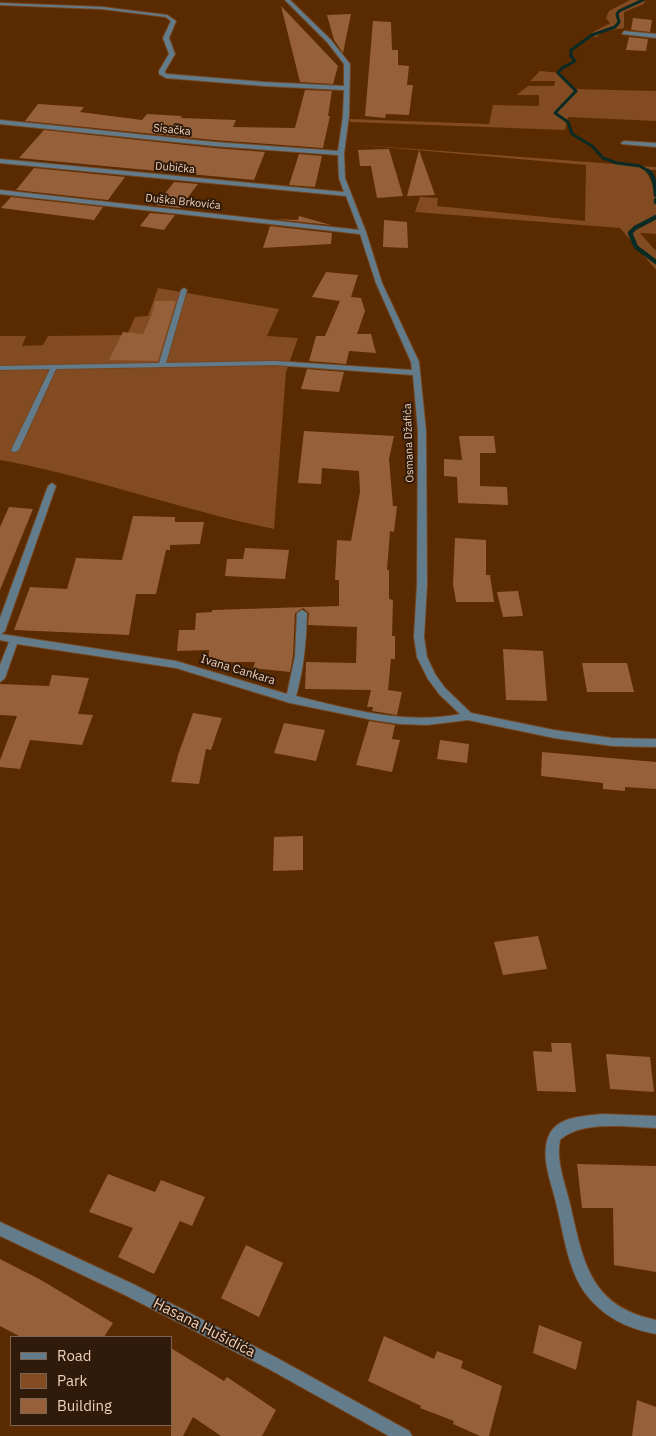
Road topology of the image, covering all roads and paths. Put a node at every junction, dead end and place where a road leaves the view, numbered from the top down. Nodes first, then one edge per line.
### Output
1 (287, 0) edge
2 (0, 4) edge
3 (624, 33) dead end
4 (656, 36) edge
5 (346, 88) junction
6 (0, 122) edge
7 (624, 143) dead end
8 (656, 145) edge
9 (341, 153) junction
10 (0, 161) edge
11 (0, 192) edge
12 (348, 194) junction
13 (363, 232) junction
14 (184, 290) dead end
15 (162, 364) junction
16 (54, 367) junction
17 (0, 368) edge
18 (417, 373) junction
19 (15, 450) dead end
20 (52, 486) dead end
21 (302, 613) dead end
22 (0, 630) edge
23 (0, 637) edge
24 (14, 640) junction
25 (0, 678) edge
26 (290, 699) junction
27 (468, 716) junction
28 (656, 743) edge
29 (656, 1122) edge
30 (0, 1229) edge
31 (656, 1327) edge
32 (404, 1436) edge

1 - 5 street, Osmana Džafića
2 - 5 street
3 - 4 street
5 - 9 street, Osmana Džafića
6 - 9 street, Sisačka
7 - 8 street
9 - 12 street, Osmana Džafića
10 - 12 street, Dubička
11 - 13 street, Duška Brkovića
12 - 13 street, Osmana Džafića
13 - 18 street, Osmana Džafića
14 - 15 street
15 - 16 street
15 - 18 street
16 - 17 street
16 - 19 lane
18 - 27 street, Osmana Džafića
20 - 22 street
21 - 26 street
23 - 24 street, Ivana Cankara
24 - 25 street
24 - 26 street, Ivana Cankara
26 - 27 street, Ivana Cankara
27 - 28 street
29 - 31 street
30 - 32 street, Hasana Hušidića

